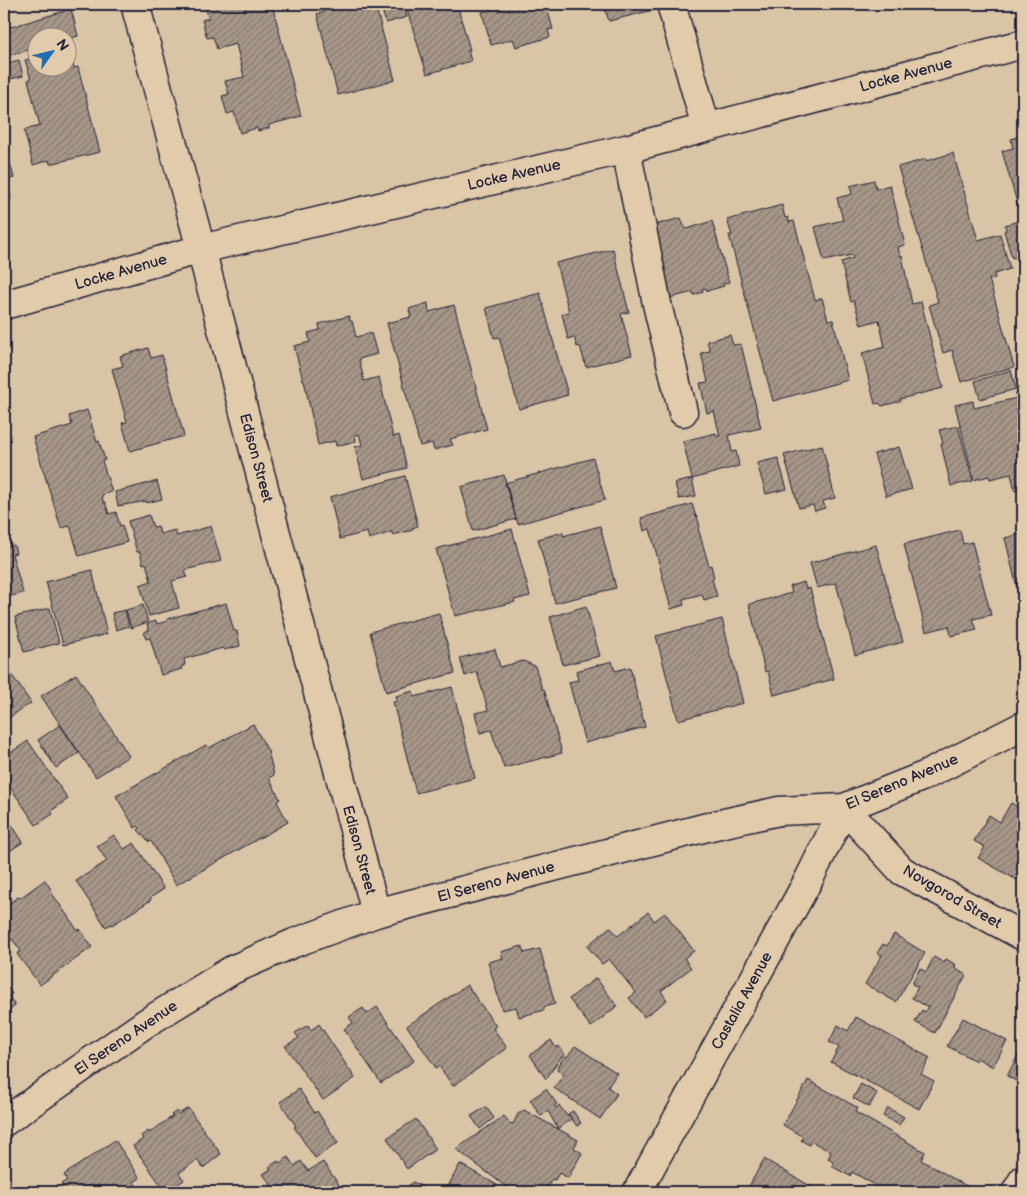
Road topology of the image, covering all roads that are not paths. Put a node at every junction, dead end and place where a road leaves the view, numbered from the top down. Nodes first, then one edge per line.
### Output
1 (135, 4) edge
2 (672, 4) edge
3 (1023, 44) edge
4 (706, 127) junction
5 (626, 148) junction
6 (202, 249) junction
7 (4, 305) edge
8 (683, 412) dead end
9 (1023, 726) edge
10 (844, 808) junction
11 (376, 913) junction
12 (1023, 936) edge
13 (4, 1122) edge
14 (1023, 1180) edge
15 (637, 1192) edge
16 (1016, 1192) edge

1 - 6 street, Edison Street
2 - 4 street
3 - 4 street, Locke Avenue
4 - 5 street, Locke Avenue
5 - 6 street, Locke Avenue
5 - 8 street
6 - 7 street, Locke Avenue
6 - 11 street, Edison Street
9 - 10 street, El Sereno Avenue
10 - 11 street, El Sereno Avenue
10 - 12 street, Novgorod Street
10 - 15 street, Castalia Avenue
11 - 13 street, El Sereno Avenue
14 - 16 street

